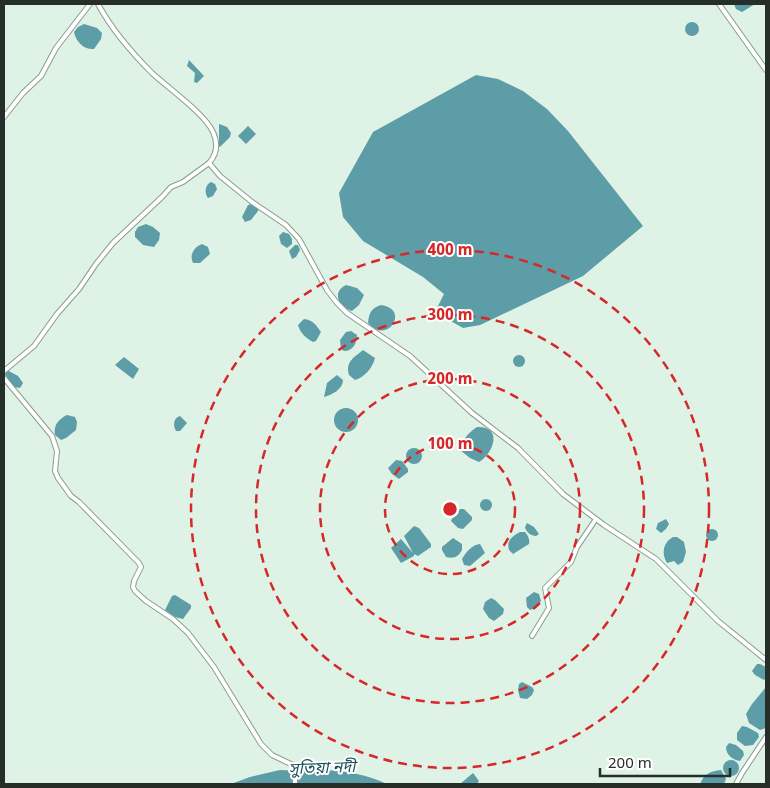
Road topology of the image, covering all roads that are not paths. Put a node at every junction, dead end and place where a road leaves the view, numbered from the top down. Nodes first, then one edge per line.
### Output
1 (90, 4) edge
2 (98, 4) edge
3 (719, 4) edge
4 (766, 70) edge
5 (4, 117) edge
6 (209, 164) junction
7 (4, 371) edge
8 (4, 378) edge
9 (596, 519) junction
10 (532, 636) dead end
11 (766, 660) edge
12 (766, 736) edge
13 (295, 784) edge
14 (736, 784) edge

1 - 5 street
2 - 6 street
3 - 4 street
6 - 7 street
6 - 9 street
8 - 13 street
9 - 10 street
9 - 11 street
12 - 14 street

